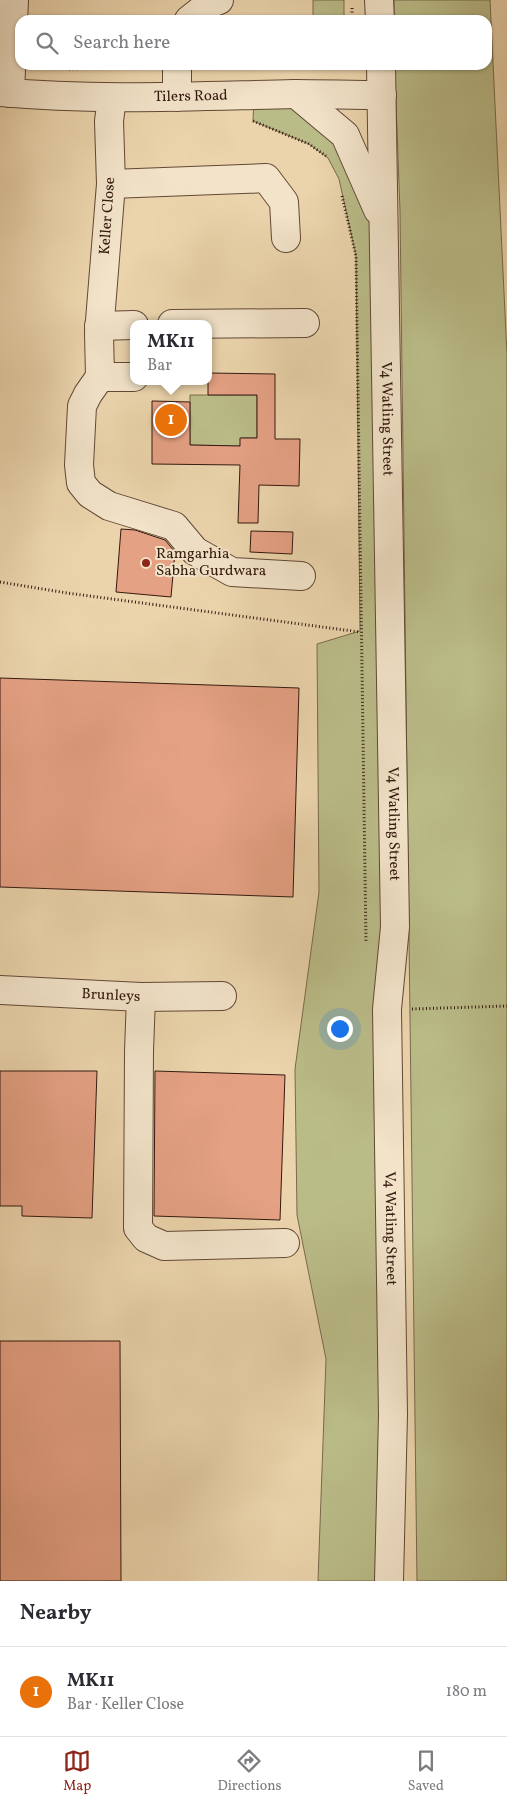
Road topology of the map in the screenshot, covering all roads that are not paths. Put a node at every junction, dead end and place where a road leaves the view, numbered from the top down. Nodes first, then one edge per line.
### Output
1 (14, 0) edge
2 (219, 0) edge
3 (379, 0) edge
4 (195, 15) edge
5 (380, 15) edge
6 (177, 70) edge
7 (381, 70) edge
8 (5, 92) edge
9 (296, 94) junction
10 (382, 95) junction
11 (177, 97) junction
12 (112, 98) junction
13 (111, 184) junction
14 (383, 223) junction
15 (286, 238) dead end
16 (305, 323) dead end
17 (212, 324) edge
18 (130, 326) edge
19 (99, 330) junction
20 (100, 377) junction
21 (130, 384) edge
22 (301, 576) dead end
23 (0, 990) edge
24 (222, 996) dead end
25 (141, 997) junction
26 (285, 1243) dead end
27 (388, 1581) edge

1 - 8 street
2 - 4 street
3 - 5 street
6 - 11 street
7 - 10 street, V4 Watling Street
8 - 12 street, Tilers Road
9 - 10 street, Tilers Road
9 - 11 street, Tilers Road
9 - 14 street
10 - 14 street, V4 Watling Street
11 - 12 street, Tilers Road
12 - 13 street, Keller Close
13 - 15 street
13 - 19 street, Keller Close
14 - 27 street, V4 Watling Street
16 - 17 street
18 - 19 street
19 - 20 street, Keller Close
20 - 21 street
20 - 22 street
23 - 25 street, Brunleys
24 - 25 street, Brunleys
25 - 26 street

